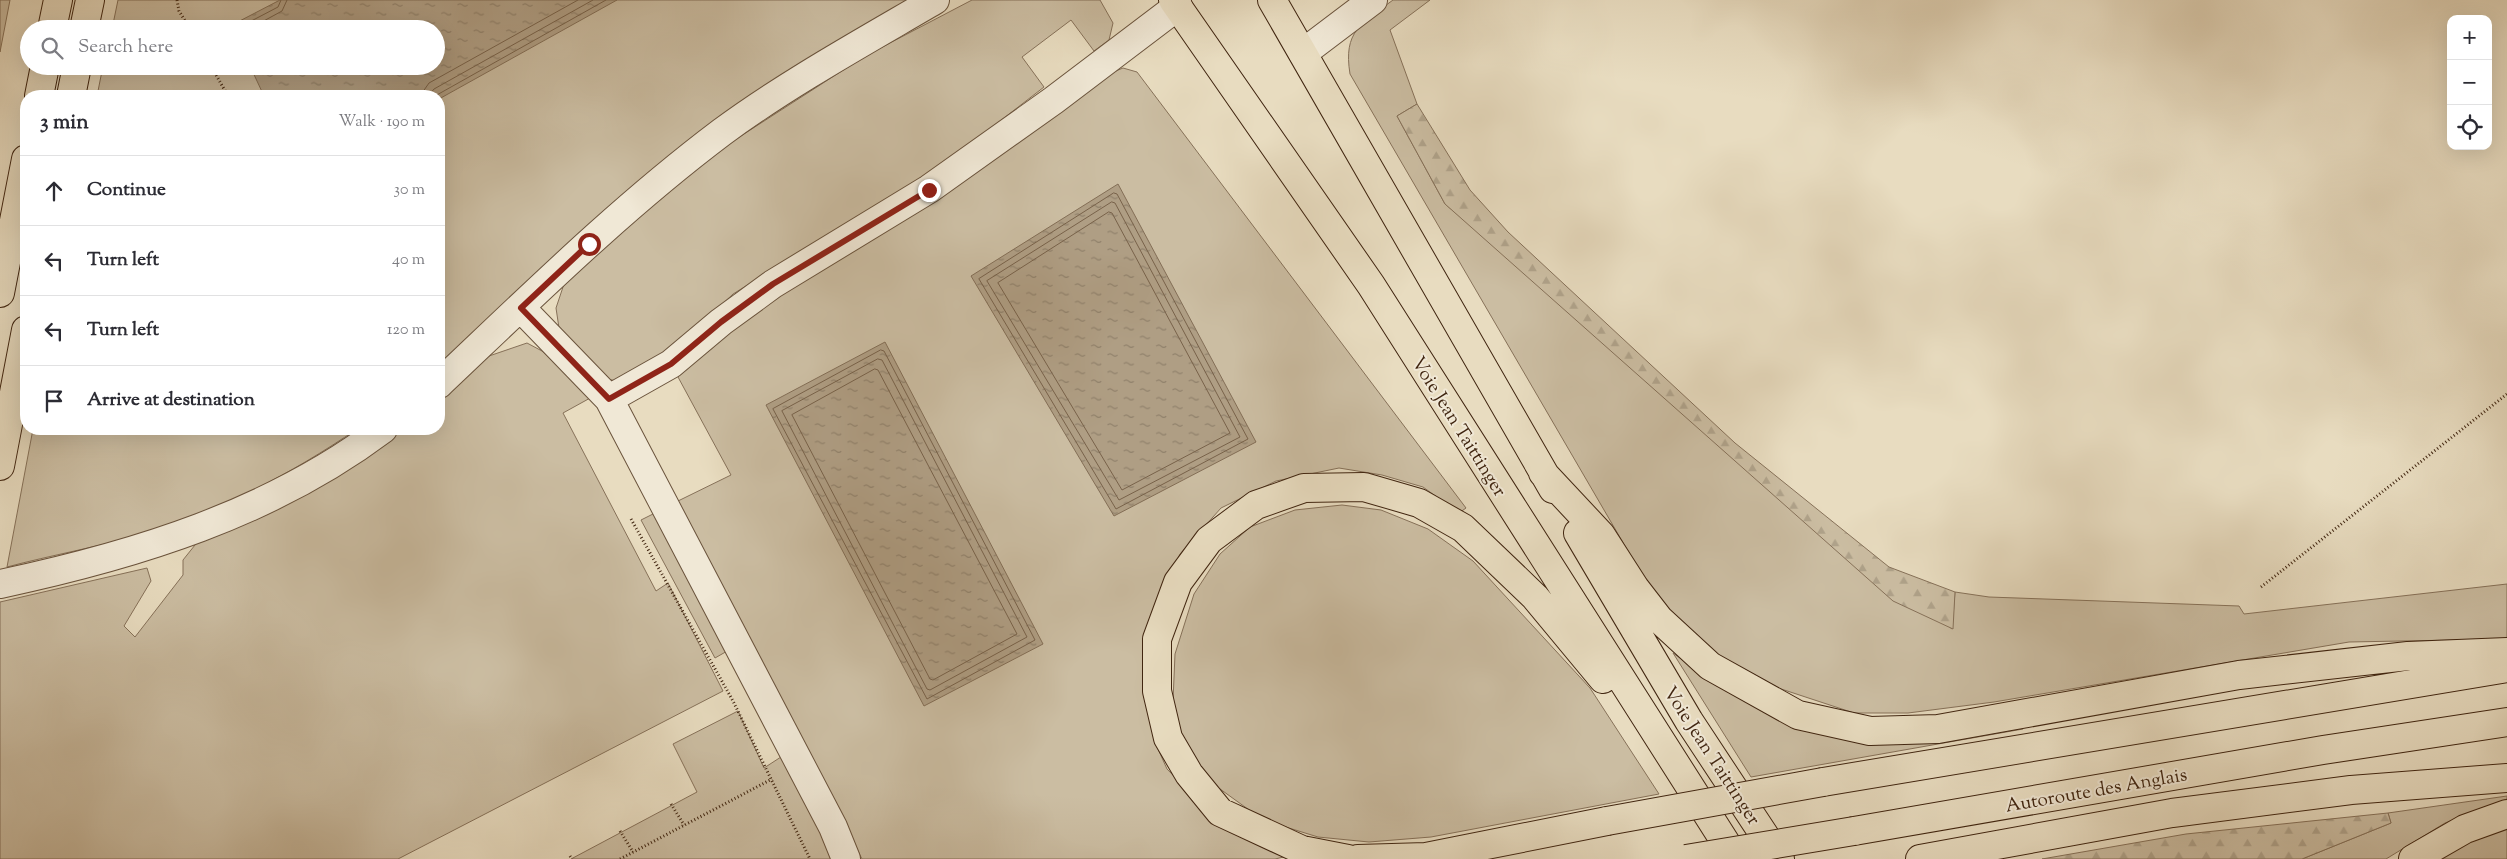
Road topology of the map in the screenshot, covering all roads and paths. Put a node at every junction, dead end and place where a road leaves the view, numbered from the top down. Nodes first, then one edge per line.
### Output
1 (58, 0) edge
2 (90, 0) edge
3 (176, 0) edge
4 (935, 0) edge
5 (1272, 0) edge
6 (1374, 0) edge
7 (1175, 3) edge
8 (54, 20) edge
9 (86, 20) edge
10 (184, 20) edge
11 (1303, 53) junction
12 (42, 75) edge
13 (75, 75) edge
14 (216, 75) edge
15 (40, 90) edge
16 (72, 90) edge
17 (225, 90) edge
18 (20, 190) edge
19 (0, 293) edge
20 (521, 308) junction
21 (20, 361) edge
22 (445, 378) edge
23 (2507, 394) edge
24 (609, 399) junction
25 (373, 435) edge
26 (0, 466) edge
27 (1543, 473) junction
28 (631, 518) dead end
29 (0, 584) edge
30 (2261, 586) dead end
31 (2507, 652) edge
32 (2507, 668) edge
33 (2507, 722) edge
34 (1650, 726) junction
35 (2507, 778) edge
36 (772, 779) junction
37 (671, 804) dead end
38 (2507, 814) edge
39 (684, 825) junction
40 (620, 831) dead end
41 (633, 852) junction
42 (620, 859) edge
43 (810, 859) edge
44 (846, 859) edge
45 (1348, 859) edge
46 (1358, 859) edge
47 (1686, 859) edge
48 (1736, 859) edge
49 (1780, 859) edge
50 (1920, 859) edge
51 (2413, 859) edge

1 - 8 highway
2 - 9 highway
3 - 10 path
4 - 20 street
5 - 11 highway, Voie Jean Taittinger
6 - 11 street
7 - 24 street
7 - 34 highway, Voie Jean Taittinger
11 - 27 highway, Voie Jean Taittinger
12 - 15 highway
13 - 16 highway
14 - 17 path
18 - 19 highway
20 - 22 street
20 - 24 street
21 - 26 highway
23 - 30 path
24 - 44 street
25 - 29 street
27 - 31 highway
27 - 49 highway, Voie Jean Taittinger
28 - 36 path
32 - 46 highway, bridge
33 - 47 highway, Autoroute des Anglais, bridge
34 - 45 highway
34 - 48 highway, Voie Jean Taittinger
35 - 50 highway, Autoroute des Anglais
36 - 39 path
36 - 43 path
37 - 39 path
38 - 51 highway
39 - 41 path
40 - 41 path
41 - 42 path

